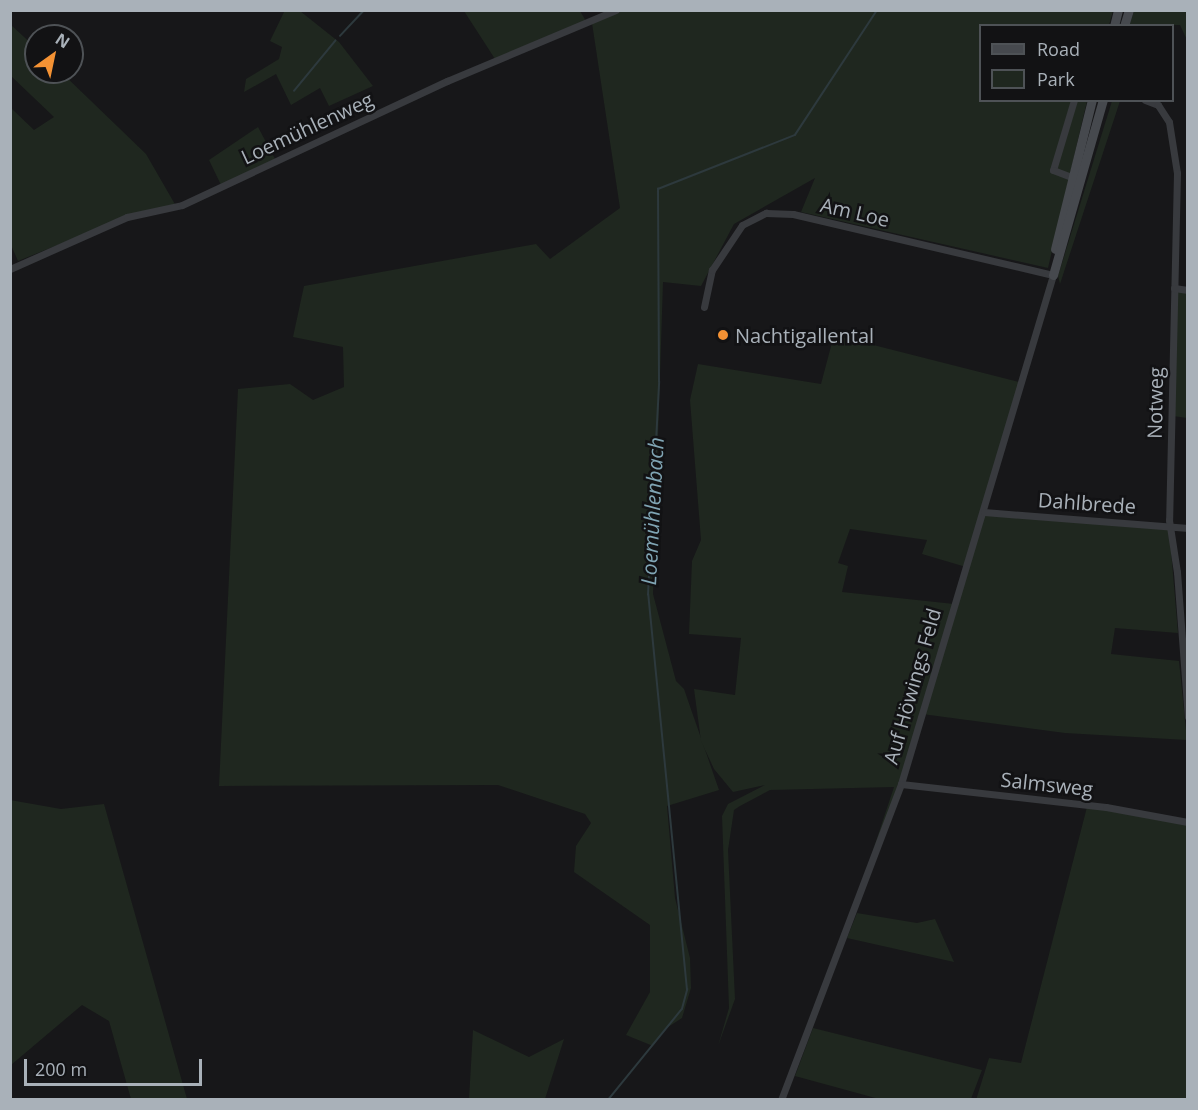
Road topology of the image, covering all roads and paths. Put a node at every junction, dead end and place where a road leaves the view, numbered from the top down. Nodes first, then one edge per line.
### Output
1 (616, 10) edge
2 (1073, 102) edge
3 (1099, 102) edge
4 (1148, 102) edge
5 (1075, 178) junction
6 (10, 269) edge
7 (1053, 275) junction
8 (1174, 288) junction
9 (1188, 290) edge
10 (704, 307) dead end
11 (984, 512) junction
12 (1170, 526) junction
13 (1188, 528) edge
14 (1188, 717) edge
15 (901, 784) junction
16 (1188, 822) edge
17 (781, 1100) edge

1 - 6 street, Loemühlenweg
2 - 5 street
3 - 5 main road, Auf Höwings Feld
4 - 8 street, Notweg
5 - 7 main road, Auf Höwings Feld
7 - 10 street, Am Loe
7 - 11 street, Auf Höwings Feld
8 - 9 street
8 - 12 street, Notweg
11 - 12 street, Dahlbrede
11 - 15 street, Auf Höwings Feld
12 - 13 street, Dahlbrede
12 - 14 street, Notweg
15 - 16 street, Salmsweg
15 - 17 street, Auf Höwings Feld

